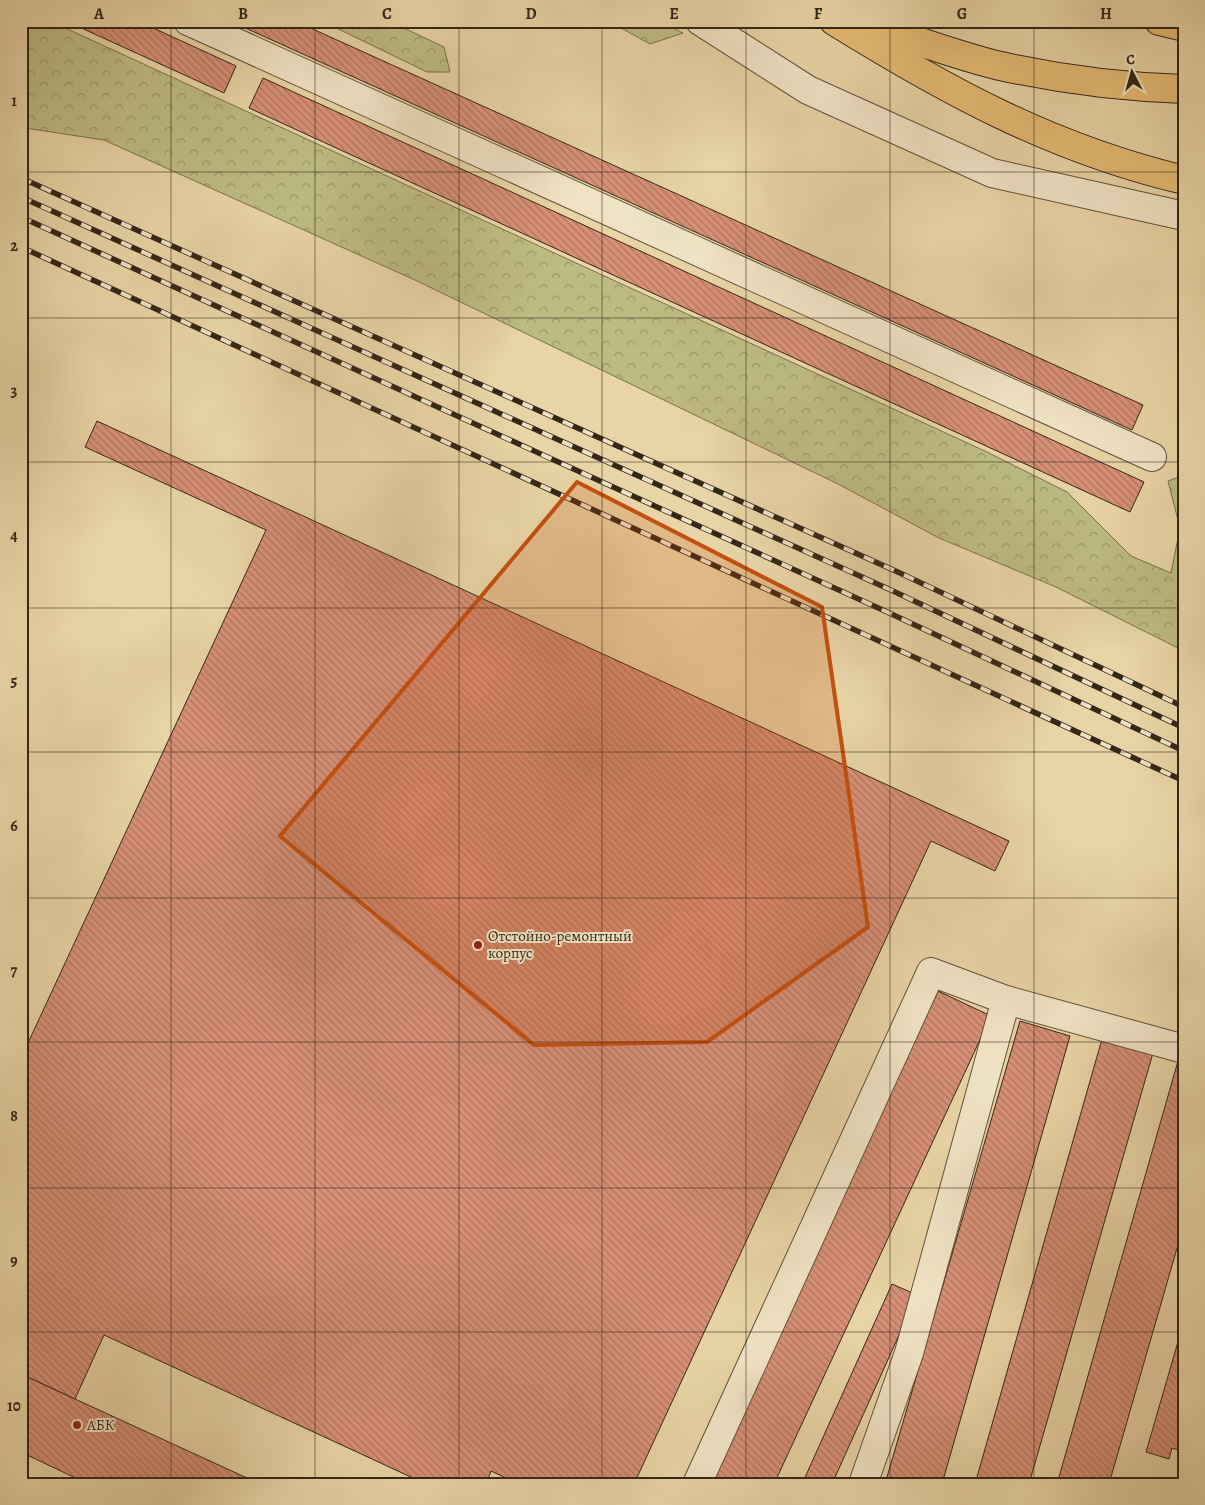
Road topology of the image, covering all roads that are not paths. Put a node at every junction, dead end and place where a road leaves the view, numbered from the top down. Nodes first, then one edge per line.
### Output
1 (188, 21) edge
2 (700, 21) edge
3 (834, 21) edge
4 (858, 21) edge
5 (1159, 21) edge
6 (1184, 27) edge
7 (1184, 89) edge
8 (1184, 180) edge
9 (1184, 216) edge
10 (1152, 457) dead end
11 (1006, 1000) junction
12 (1184, 1049) edge
13 (697, 1484) edge
14 (863, 1484) edge

1 - 10 lane
2 - 9 lane
3 - 8 main road
4 - 7 main road
5 - 6 main road
11 - 12 lane
11 - 13 lane
11 - 14 lane

